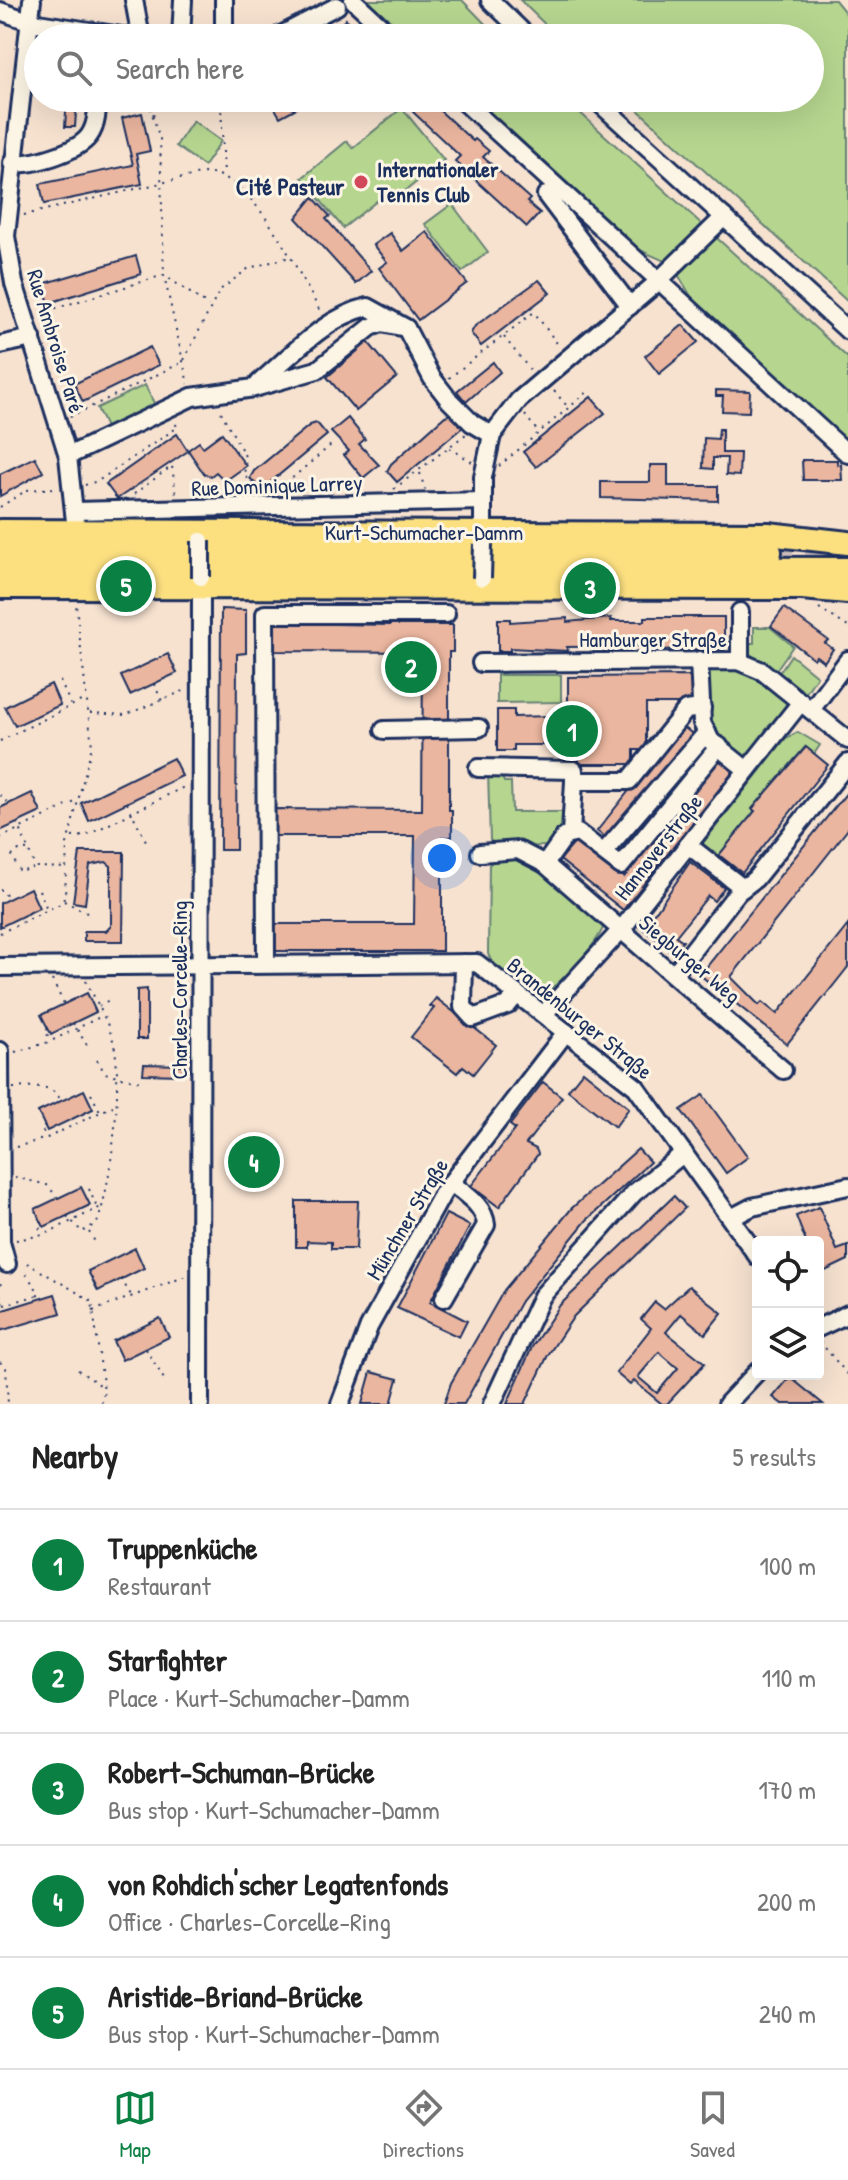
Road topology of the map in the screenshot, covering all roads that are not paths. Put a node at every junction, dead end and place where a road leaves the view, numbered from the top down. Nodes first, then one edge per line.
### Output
1 (32, 0) edge
2 (134, 0) edge
3 (183, 0) edge
4 (224, 0) edge
5 (490, 0) edge
6 (345, 3) edge
7 (0, 11) edge
8 (31, 22) junction
9 (41, 24) edge
10 (138, 24) edge
11 (182, 24) edge
12 (224, 24) edge
13 (303, 24) edge
14 (374, 24) edge
15 (515, 24) edge
16 (24, 63) edge
17 (96, 112) edge
18 (475, 112) edge
19 (609, 112) edge
20 (8, 156) edge
21 (546, 195) dead end
22 (724, 217) junction
23 (654, 285) junction
24 (630, 306) junction
25 (406, 328) junction
26 (848, 331) edge
27 (32, 338) junction
28 (0, 345) edge
29 (254, 388) junction
30 (492, 435) junction
31 (848, 454) edge
32 (68, 456) junction
33 (482, 501) junction
34 (75, 521) junction
35 (0, 531) edge
36 (201, 536) junction
37 (482, 538) junction
38 (848, 543) edge
39 (0, 550) edge
40 (769, 552) tunnel mouth
41 (0, 567) edge
42 (848, 570) edge
43 (201, 581) junction
44 (482, 582) junction
45 (0, 587) edge
46 (848, 592) edge
47 (740, 612) dead end
48 (446, 614) dead end
49 (699, 660) junction
50 (848, 660) edge
51 (740, 661) junction
52 (481, 663) dead end
53 (806, 706) junction
54 (702, 708) junction
55 (479, 728) dead end
56 (384, 730) dead end
57 (707, 732) junction
58 (848, 740) edge
59 (719, 746) junction
60 (848, 763) edge
61 (478, 768) dead end
62 (747, 770) junction
63 (574, 781) junction
64 (571, 833) junction
65 (688, 845) junction
66 (605, 851) junction
67 (480, 853) dead end
68 (545, 864) junction
69 (743, 888) junction
70 (621, 930) junction
71 (266, 963) junction
72 (464, 963) junction
73 (201, 964) junction
74 (0, 967) edge
75 (674, 974) junction
76 (517, 994) junction
77 (544, 1014) junction
78 (566, 1032) junction
79 (5, 1052) edge
80 (783, 1070) dead end
81 (684, 1153) junction
82 (451, 1183) junction
83 (848, 1186) edge
84 (731, 1218) junction
85 (752, 1248) edge
86 (7, 1264) dead end
87 (444, 1298) dead end
88 (848, 1314) edge
89 (824, 1325) edge
90 (752, 1377) edge
91 (200, 1404) edge
92 (340, 1404) edge
93 (492, 1404) edge
94 (727, 1404) edge

1 - 8 street, Rue Ambroise Paré
2 - 10 street
3 - 11 street
4 - 12 street
5 - 15 street
6 - 13 street
6 - 14 street
7 - 8 street
8 - 9 street
16 - 20 street, Rue Ambroise Paré
17 - 20 street
18 - 23 street
19 - 22 street
20 - 27 street, Rue Ambroise Paré
21 - 24 street
22 - 23 street
22 - 26 street
23 - 24 street
23 - 31 street
24 - 30 street
25 - 29 street
25 - 29 street
25 - 30 street
27 - 28 street
27 - 32 street, Rue Ambroise Paré
29 - 32 street
30 - 33 street
32 - 34 street, Rue Ambroise Paré
33 - 34 street, Rue Dominique Larrey
33 - 37 street
34 - 35 main road, Kurt-Schumacher-Damm
34 - 36 main road, Kurt-Schumacher-Damm
36 - 37 main road, Kurt-Schumacher-Damm
36 - 43 street, Charles-Corcelle-Ring, bridge
37 - 38 main road, Kurt-Schumacher-Damm
37 - 44 street, bridge
39 - 40 highway
41 - 42 highway
43 - 44 main road
43 - 45 main road
43 - 73 street, Charles-Corcelle-Ring
44 - 46 main road
47 - 51 street
48 - 71 street
49 - 51 street, Hamburger Straße
49 - 52 street, Hamburger Straße
49 - 54 street
50 - 53 street, Hannoverstraße
51 - 53 street, Hamburger Straße
53 - 58 street, Hamburger Straße
53 - 62 street, Hannoverstraße
54 - 57 street
54 - 63 street
55 - 56 street
57 - 59 street
57 - 66 street
59 - 62 street
59 - 66 street
60 - 69 street
61 - 63 street
62 - 65 street, Hannoverstraße
63 - 64 street
64 - 66 street
64 - 68 street
65 - 69 street
65 - 70 street, Hannoverstraße
67 - 68 street, Siegburger Weg
68 - 70 street, Siegburger Weg
69 - 75 street
70 - 75 street, Siegburger Weg
70 - 77 street, Hannoverstraße
71 - 72 street, Brandenburger Straße
71 - 73 street, Brandenburger Straße
72 - 76 street, Brandenburger Straße
72 - 76 street
73 - 74 street, Brandenburger Straße
73 - 91 street, Charles-Corcelle-Ring
75 - 80 street, Siegburger Weg
76 - 77 street, Brandenburger Straße
77 - 78 street, Brandenburger Straße
78 - 81 street, Brandenburger Straße
78 - 82 street, Münchner Straße
79 - 86 street
81 - 84 street, Brandenburger Straße
81 - 93 street
82 - 87 street
82 - 92 street, Münchner Straße
83 - 84 street
84 - 85 street, Brandenburger Straße
88 - 89 street
90 - 94 street

